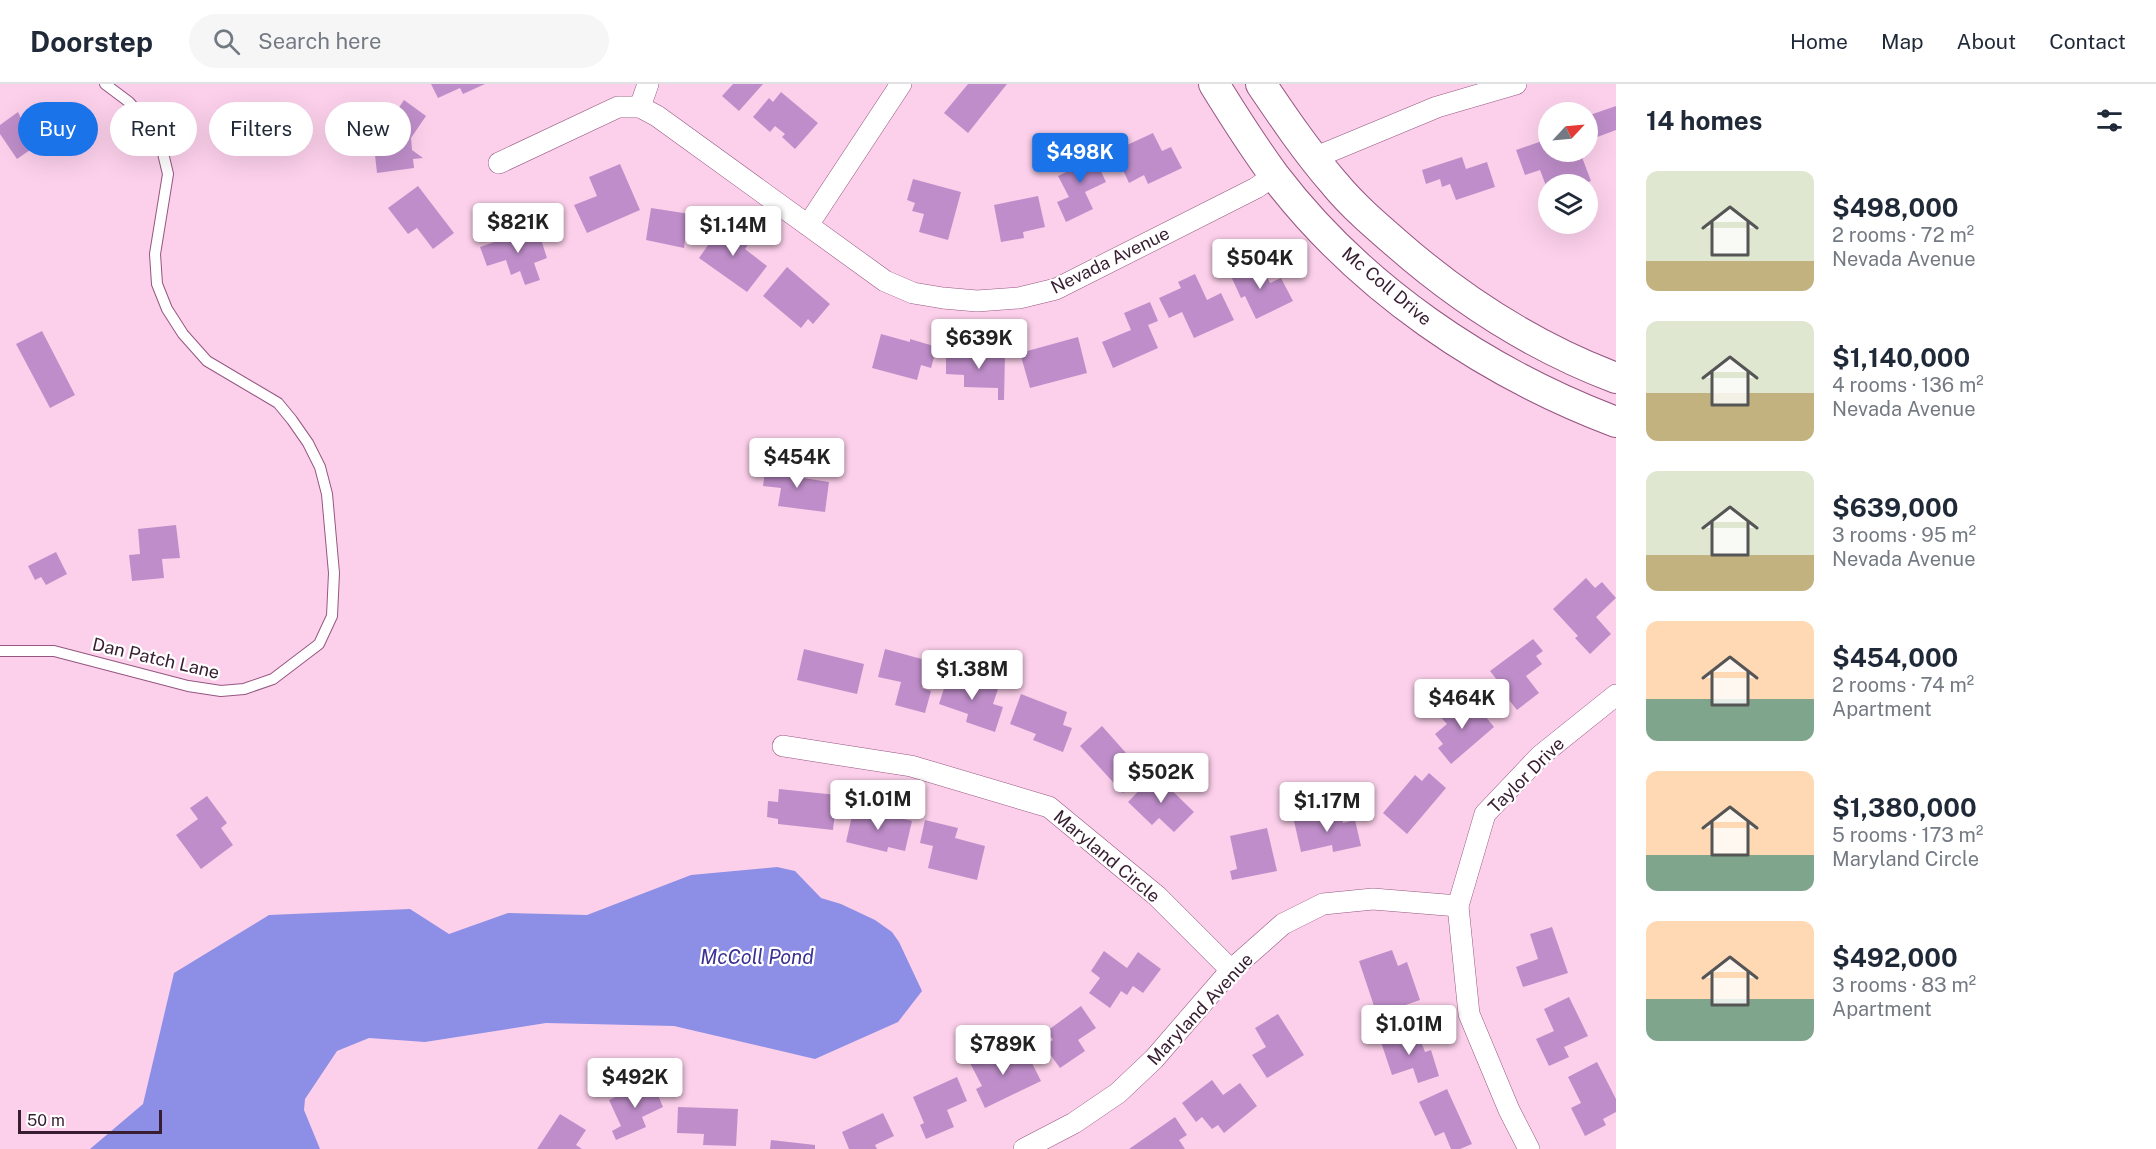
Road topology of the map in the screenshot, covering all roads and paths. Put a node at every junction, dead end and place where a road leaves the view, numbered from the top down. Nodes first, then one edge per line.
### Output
1 (105, 84) edge
2 (648, 84) edge
3 (901, 84) edge
4 (1214, 84) edge
5 (1261, 84) edge
6 (1516, 84) edge
7 (640, 107) junction
8 (1314, 158) junction
9 (499, 163) dead end
10 (1275, 175) junction
11 (808, 225) junction
12 (1616, 378) edge
13 (1616, 422) edge
14 (0, 651) edge
15 (1616, 695) edge
16 (783, 746) dead end
17 (1458, 906) junction
18 (1231, 970) junction
19 (1024, 1149) edge
20 (1529, 1149) edge

1 - 14 lane, Dan Patch Lane
2 - 7 street
3 - 11 street
4 - 10 main road, Mc Coll Drive
5 - 8 main road, Mc Coll Drive
6 - 8 street
7 - 9 street
7 - 11 street, Nevada Avenue
8 - 12 main road, Mc Coll Drive
10 - 11 street, Nevada Avenue
10 - 13 main road, Mc Coll Drive
15 - 17 street, Taylor Drive
16 - 18 street, Maryland Circle
17 - 18 street, Maryland Avenue
17 - 20 street, Taylor Drive
18 - 19 street, Maryland Avenue

